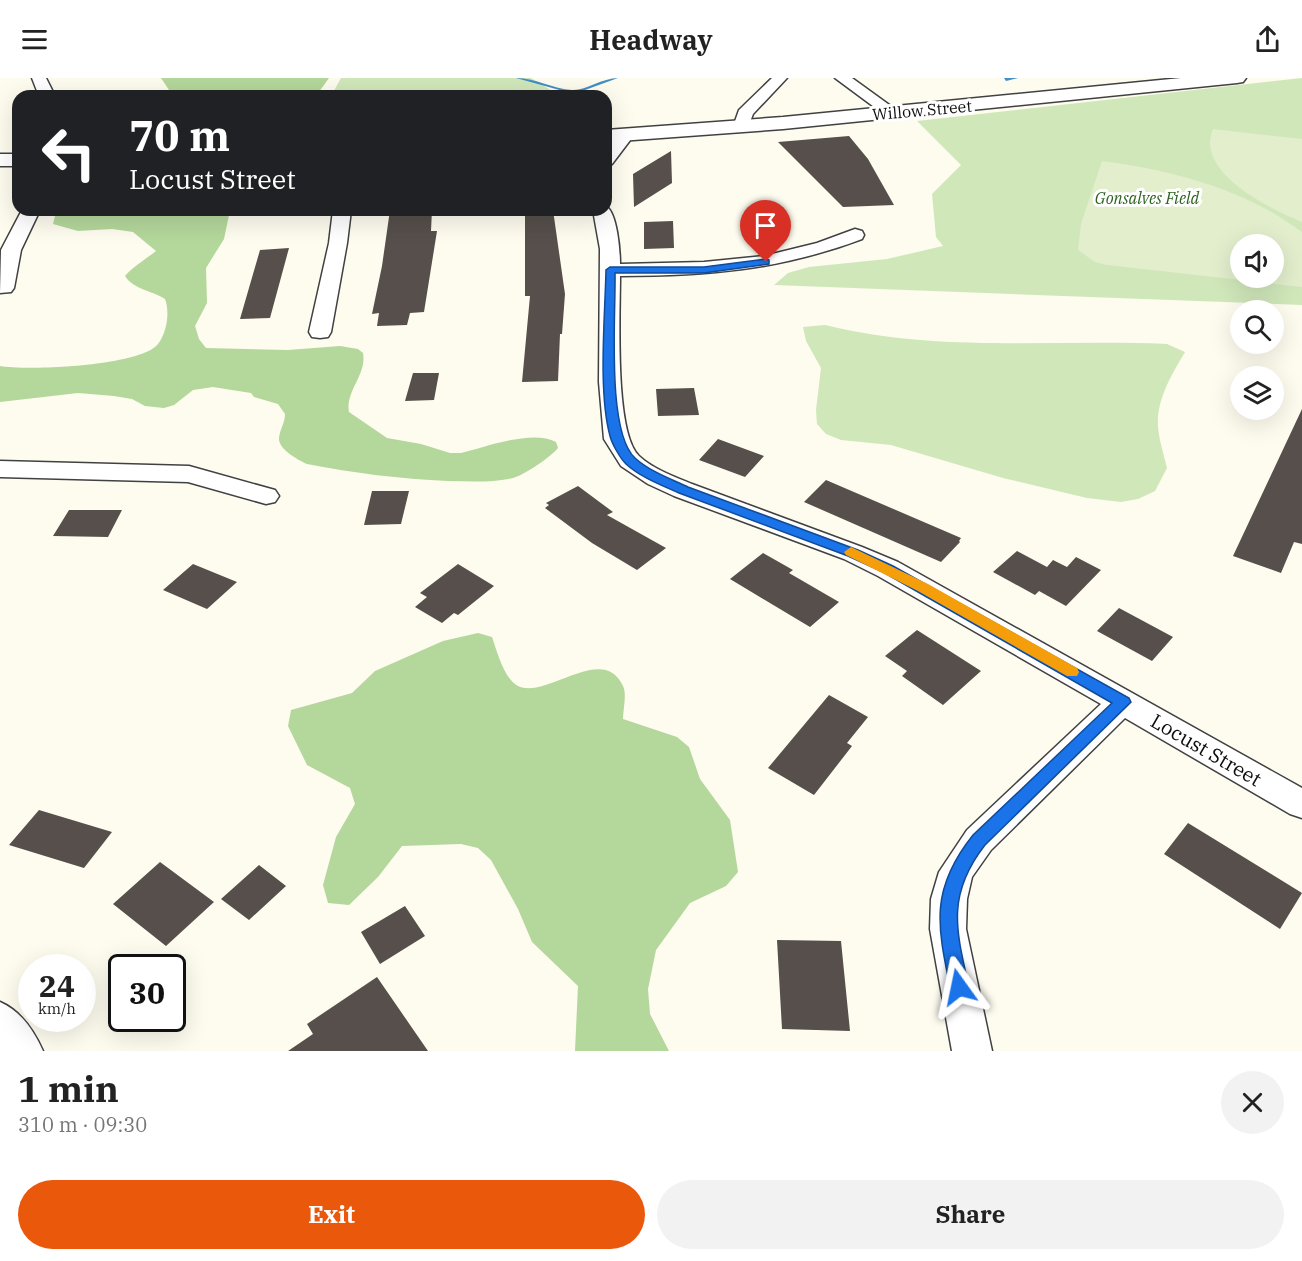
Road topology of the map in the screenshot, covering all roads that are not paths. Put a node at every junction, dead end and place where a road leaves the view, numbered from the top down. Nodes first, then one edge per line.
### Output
1 (780, 78) edge
2 (842, 78) edge
3 (1237, 78) edge
4 (891, 112) junction
5 (741, 127) junction
6 (626, 135) junction
7 (612, 136) edge
8 (612, 152) edge
9 (28, 216) edge
10 (341, 216) edge
11 (604, 216) edge
12 (855, 235) dead end
13 (610, 270) junction
14 (4, 288) dead end
15 (320, 332) dead end
16 (0, 469) edge
17 (266, 496) dead end
18 (1123, 702) junction
19 (1302, 804) edge
20 (0, 1021) edge
21 (23, 1051) edge
22 (972, 1051) edge

1 - 5 street
2 - 4 street
3 - 4 street, Willow Street
4 - 5 street, Willow Street
5 - 6 street, Willow Street
6 - 7 street, Willow Street
6 - 8 street
9 - 14 street
10 - 15 street
11 - 13 street, Locust Street
12 - 13 street
13 - 18 street, Locust Street
16 - 17 street
18 - 19 street, Locust Street
18 - 22 street
20 - 21 street

